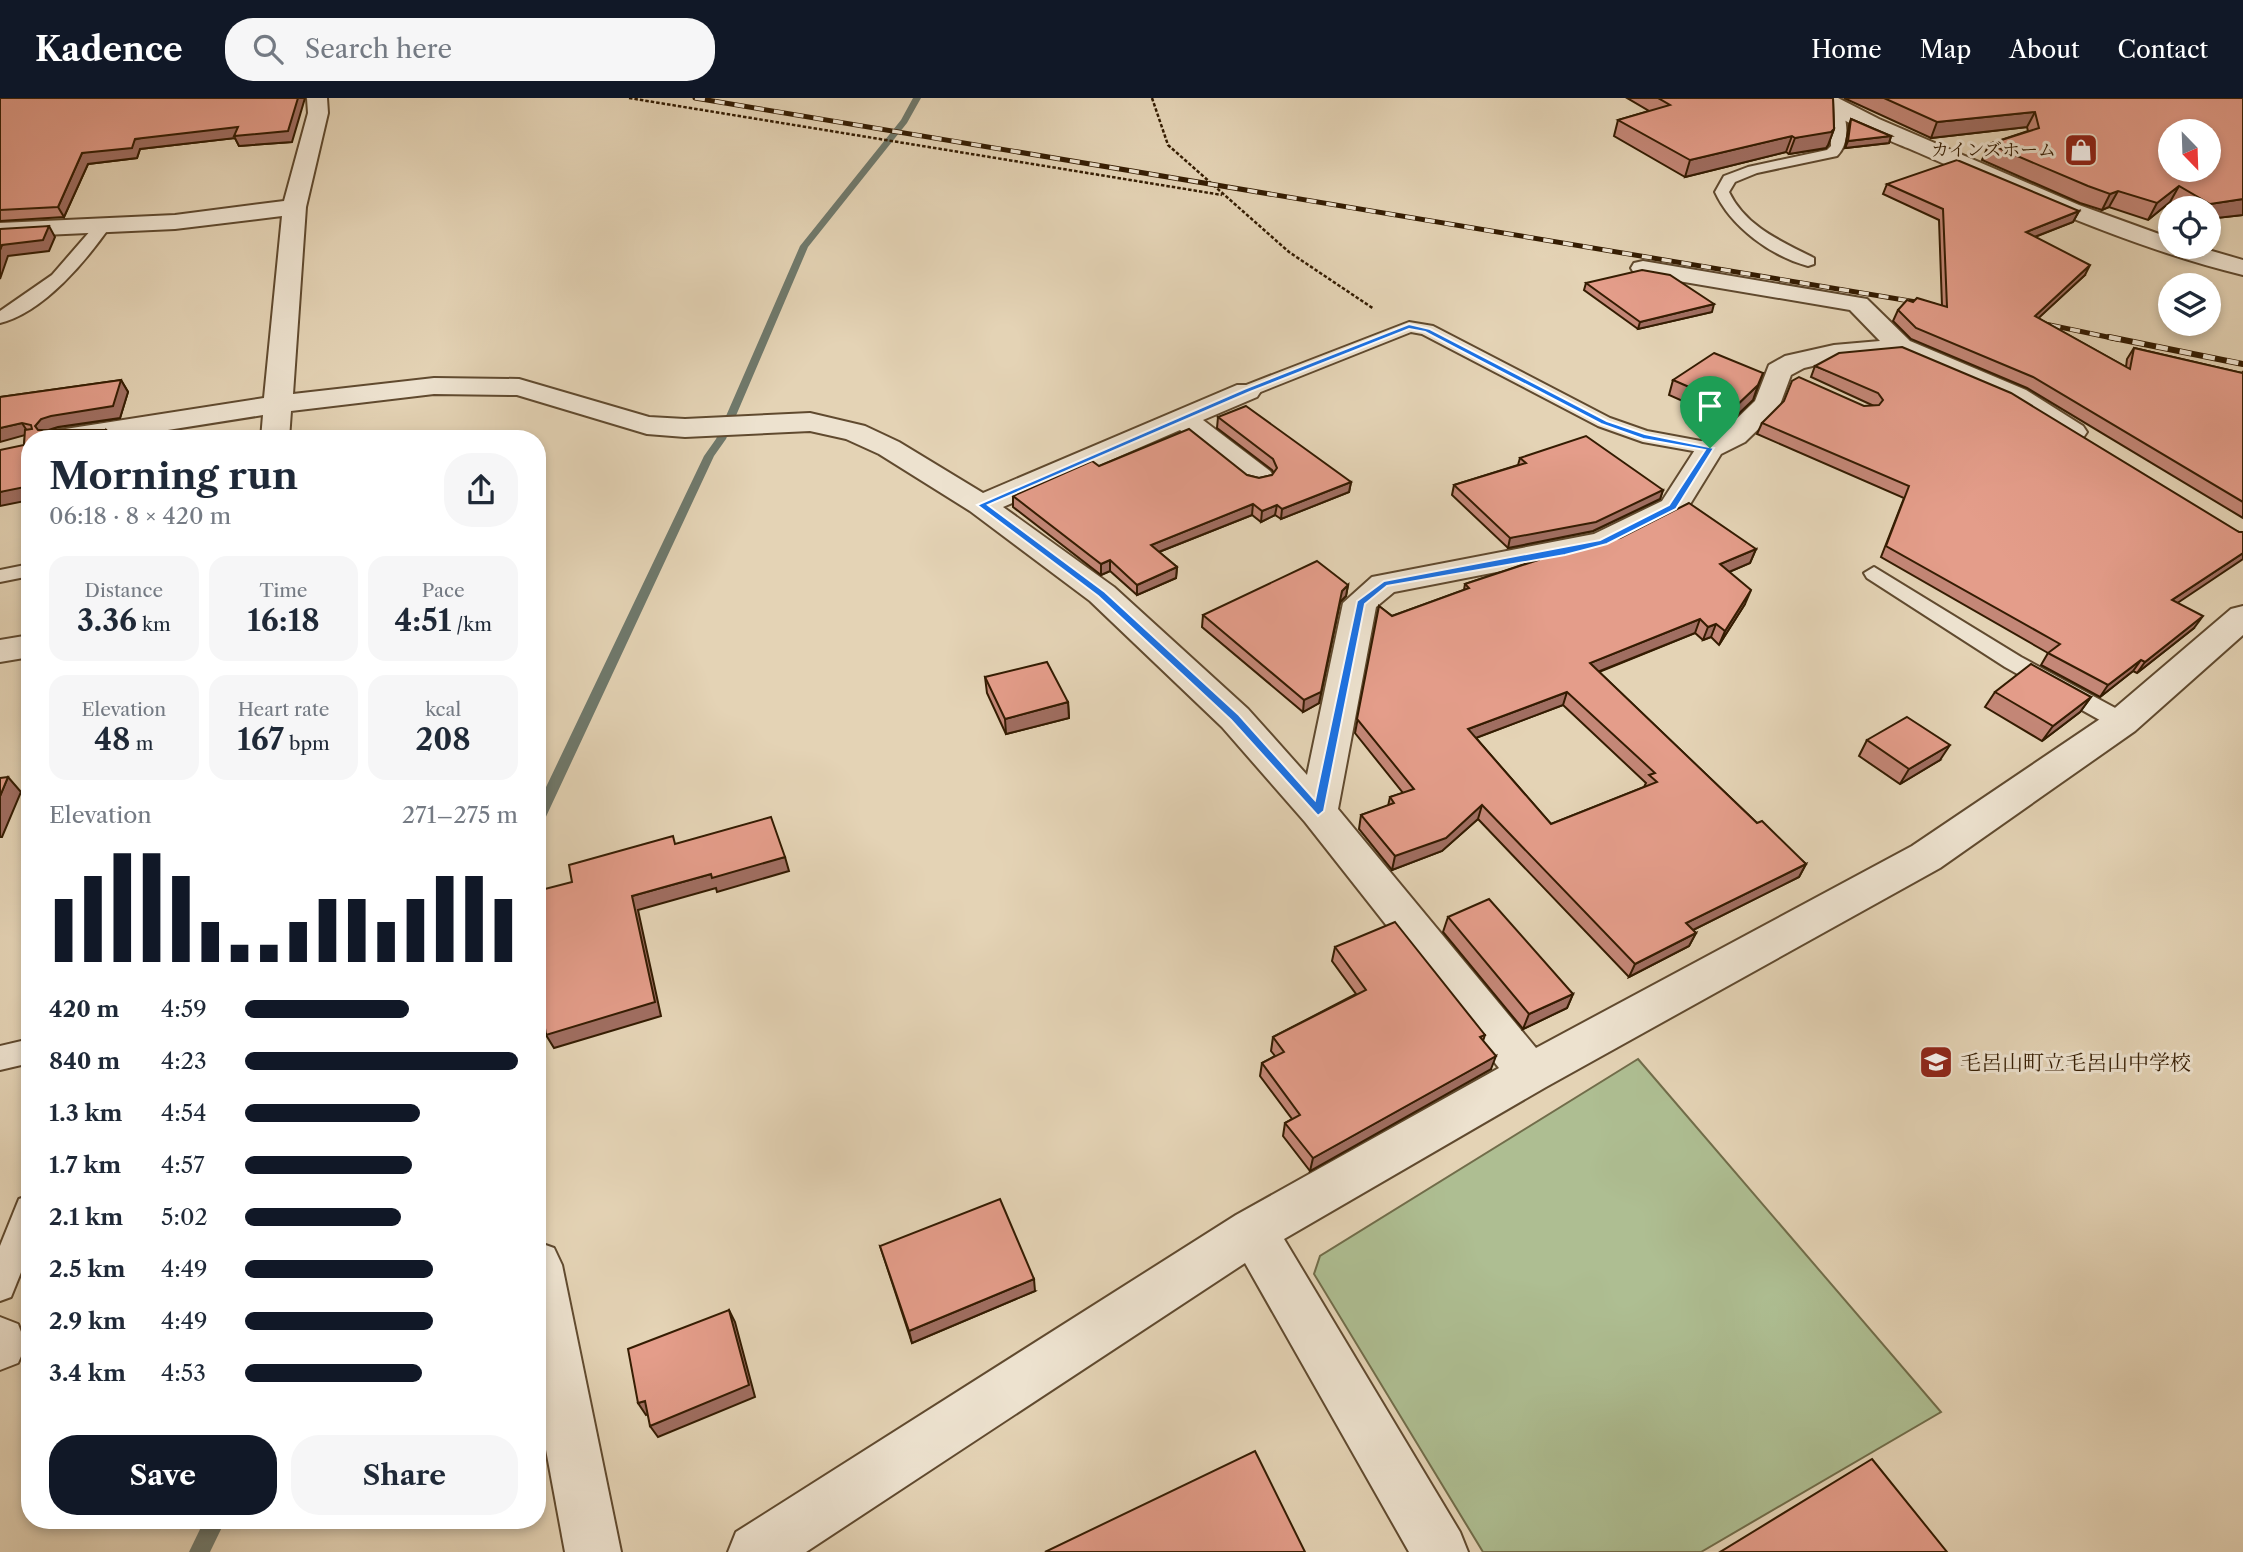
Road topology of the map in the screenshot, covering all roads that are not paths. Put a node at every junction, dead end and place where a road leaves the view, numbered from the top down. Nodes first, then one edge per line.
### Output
1 (317, 98) edge
2 (1828, 102) edge
3 (294, 207) junction
4 (103, 225) junction
5 (0, 230) edge
6 (2158, 241) edge
7 (2214, 259) edge
8 (1808, 261) dead end
9 (1643, 268) edge
10 (2243, 268) edge
11 (0, 318) edge
12 (1901, 347) junction
13 (1247, 390) joint
14 (278, 404) junction
15 (1182, 418) junction
16 (116, 430) edge
17 (276, 430) edge
18 (1710, 448) junction
19 (2098, 448) edge
20 (1259, 477) edge
21 (981, 505) junction
22 (21, 572) edge
23 (1874, 573) dead end
24 (0, 576) edge
25 (2243, 617) edge
26 (21, 648) edge
27 (0, 651) edge
28 (2122, 723) junction
29 (1318, 811) junction
30 (21, 1053) edge
31 (0, 1058) edge
32 (1530, 1073) junction
33 (1253, 1231) junction
34 (21, 1232) edge
35 (0, 1286) edge
36 (546, 1311) edge
37 (593, 1552) edge
38 (756, 1552) edge
39 (1440, 1552) edge

1 - 3 street
2 - 6 street
2 - 8 lane
3 - 4 street
3 - 14 street
4 - 5 street
4 - 11 lane
7 - 10 street
9 - 12 street
12 - 18 street
12 - 19 street
13 - 15 street
13 - 18 lane
14 - 16 street
14 - 17 street
14 - 21 street
15 - 20 street
15 - 21 street
18 - 29 street
21 - 29 street
22 - 24 lane
23 - 28 lane
25 - 28 street
26 - 27 street
28 - 32 street
29 - 32 street
30 - 31 lane
32 - 33 street
33 - 38 street
33 - 39 street
34 - 35 lane
36 - 37 street

